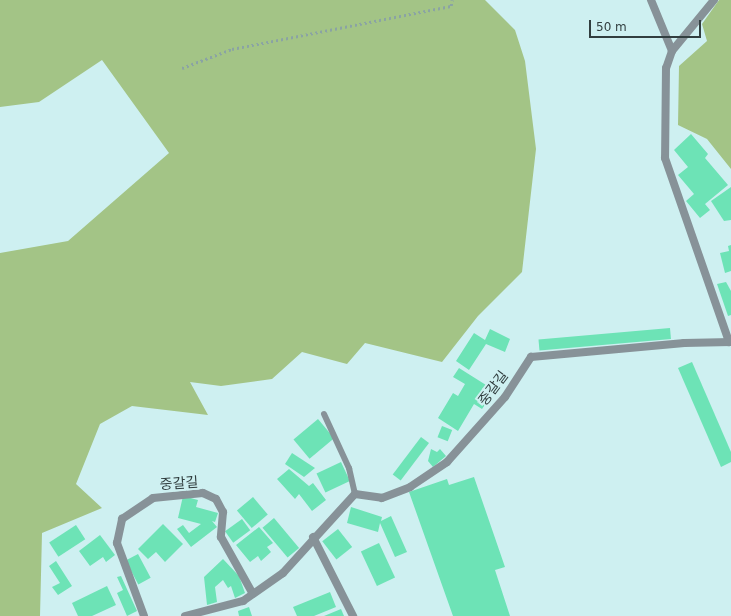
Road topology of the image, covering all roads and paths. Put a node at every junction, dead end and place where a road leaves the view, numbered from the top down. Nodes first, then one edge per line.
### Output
1 (452, 0) edge
2 (652, 0) edge
3 (714, 0) edge
4 (672, 52) junction
5 (182, 68) dead end
6 (730, 342) edge
7 (324, 414) dead end
8 (355, 494) junction
9 (313, 537) junction
10 (253, 594) junction
11 (144, 616) edge
12 (185, 616) edge
13 (353, 616) edge

1 - 5 path
2 - 4 street
3 - 4 street
4 - 6 street
6 - 8 street, 중갈길
7 - 8 lane
8 - 9 street
9 - 10 street
9 - 13 street
10 - 11 street, 중갈길
10 - 12 street

